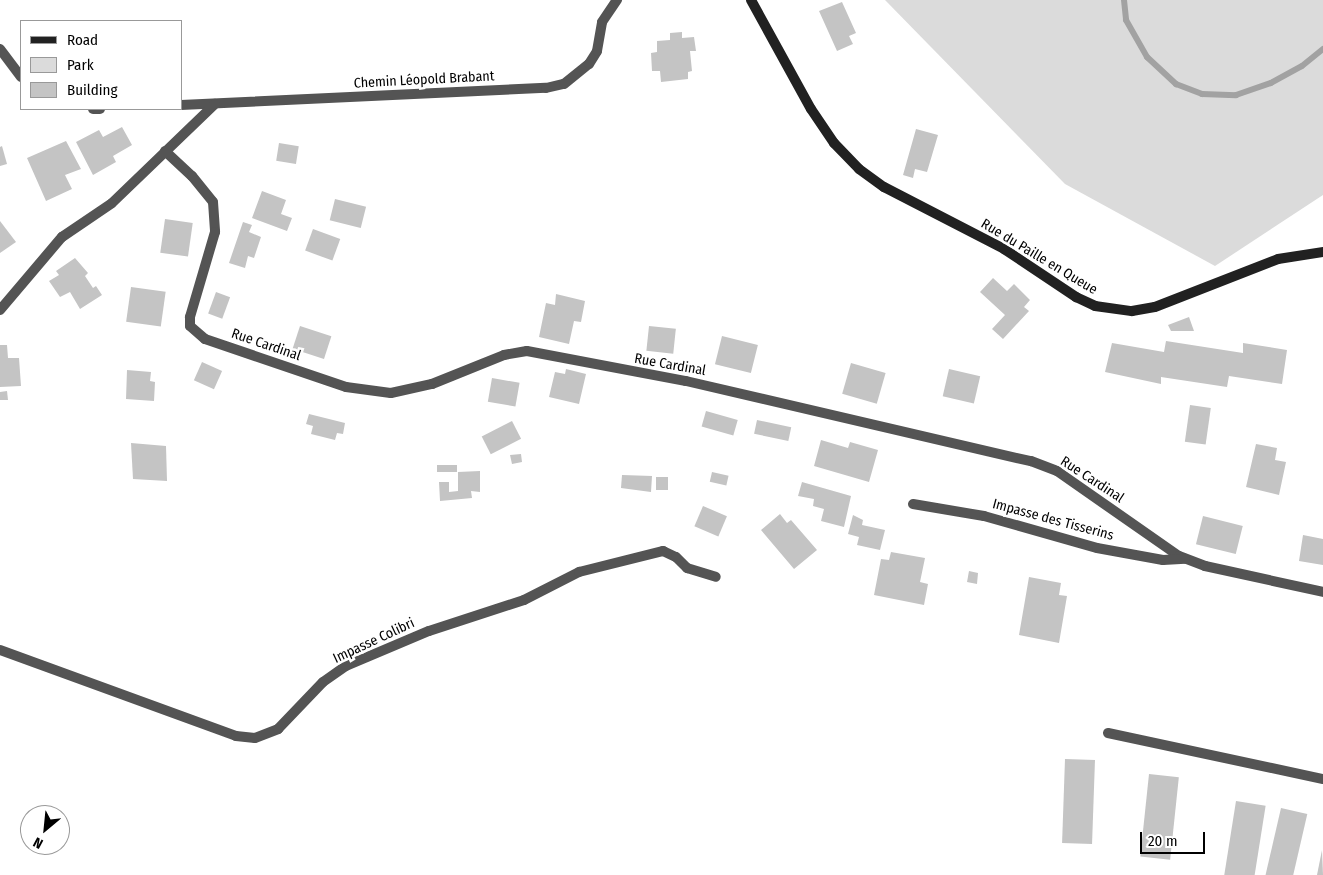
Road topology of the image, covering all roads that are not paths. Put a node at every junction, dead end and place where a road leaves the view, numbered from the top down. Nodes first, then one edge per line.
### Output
1 (617, 0) edge
2 (751, 0) edge
3 (0, 49) edge
4 (20, 76) edge
5 (215, 104) junction
6 (182, 105) edge
7 (165, 151) junction
8 (1323, 252) edge
9 (0, 310) edge
10 (913, 504) dead end
11 (1187, 559) junction
12 (716, 576) dead end
13 (1323, 592) edge
14 (0, 650) edge
15 (1108, 733) dead end
16 (1323, 780) edge

1 - 5 street, Chemin Léopold Brabant
2 - 8 main road, Rue du Paille en Queue
3 - 4 street
5 - 6 street, Chemin Léopold Brabant
5 - 7 street
7 - 9 street
7 - 11 street, Rue Cardinal
10 - 11 street, Impasse des Tisserins
11 - 13 street, Rue Cardinal
12 - 14 street, Impasse Colibri
15 - 16 street

